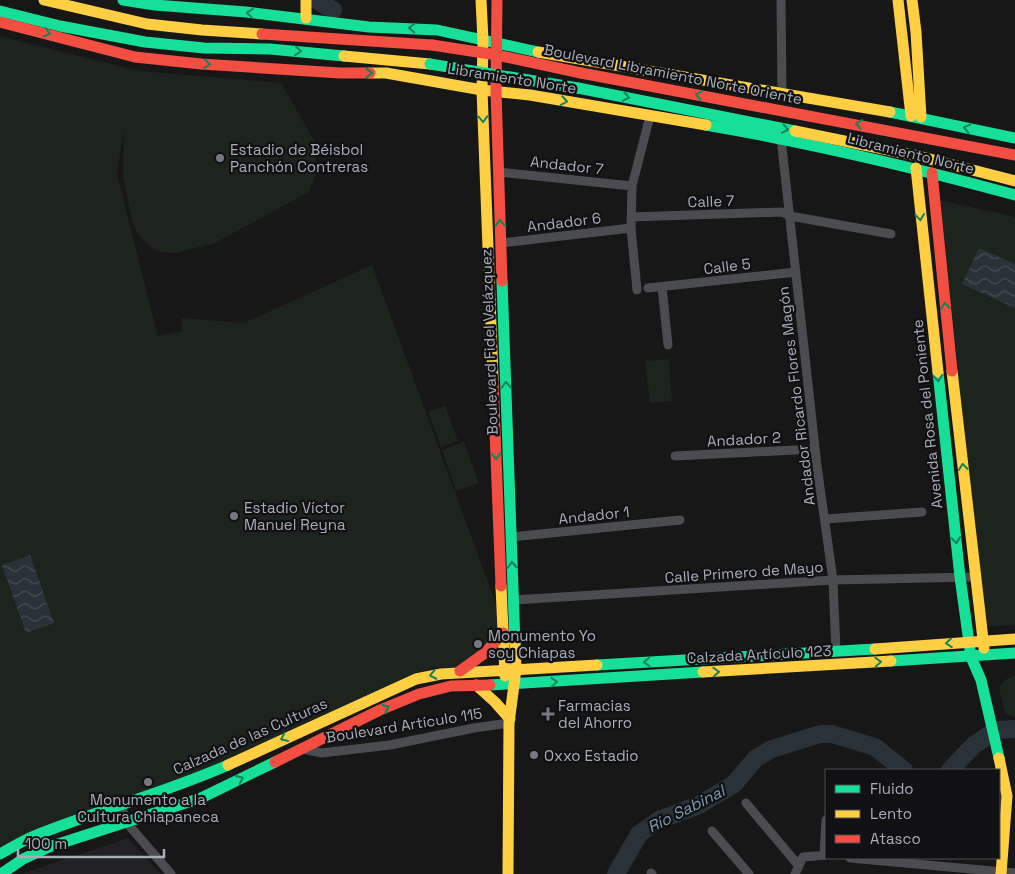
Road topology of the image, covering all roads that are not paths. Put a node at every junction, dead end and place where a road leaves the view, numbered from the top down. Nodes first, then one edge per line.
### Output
1 (44, 0) edge
2 (123, 0) edge
3 (301, 0) edge
4 (306, 0) edge
5 (481, 0) edge
6 (497, 0) edge
7 (781, 0) edge
8 (898, 0) edge
9 (912, 0) edge
10 (154, 3) edge
11 (0, 11) edge
12 (303, 18) junction
13 (0, 22) edge
14 (437, 30) junction
15 (483, 40) junction
16 (497, 42) junction
17 (432, 44) joint
18 (538, 52) junction
19 (432, 80) junction
20 (482, 90) junction
21 (496, 91) junction
22 (782, 94) junction
23 (530, 95) junction
24 (650, 116) junction
25 (916, 116) junction
26 (781, 138) junction
27 (1015, 138) edge
28 (1015, 155) edge
29 (916, 168) junction
30 (498, 172) junction
31 (932, 173) junction
32 (1015, 181) edge
33 (632, 186) junction
34 (1015, 194) edge
35 (790, 216) junction
36 (631, 217) junction
37 (631, 228) junction
38 (891, 234) dead end
39 (501, 243) junction
40 (796, 272) junction
41 (662, 287) junction
42 (648, 288) dead end
43 (637, 290) dead end
44 (668, 345) dead end
45 (815, 449) junction
46 (675, 456) dead end
47 (922, 512) dead end
48 (825, 519) junction
49 (680, 520) dead end
50 (511, 537) junction
51 (960, 577) junction
52 (975, 577) junction
53 (832, 580) junction
54 (514, 600) junction
55 (503, 633) junction
56 (1015, 639) edge
57 (983, 641) junction
58 (969, 642) junction
59 (836, 652) junction
60 (1015, 653) edge
61 (984, 655) junction
62 (971, 657) junction
63 (510, 669) junction
64 (458, 672) junction
65 (981, 680) junction
66 (510, 684) junction
67 (476, 685) junction
68 (509, 721) junction
69 (303, 749) junction
70 (746, 803) dead end
71 (121, 804) junction
72 (126, 822) junction
73 (712, 831) dead end
74 (0, 854) edge
75 (825, 855) edge
76 (860, 859) edge
77 (797, 870) edge
78 (1001, 873) edge
79 (1015, 873) edge
80 (1, 874) edge
81 (172, 874) edge
82 (508, 874) edge
83 (749, 874) edge

1 - 17 main road, Libramiento Norte
2 - 10 main road
3 - 12 main road
4 - 12 main road
5 - 15 main road, Boulevard Fidel Velázquez
6 - 16 main road, Boulevard Fidel Velázquez
7 - 22 street
8 - 25 main road
9 - 25 main road
12 -> 10 main road
11 -> 32 main road, Libramiento Norte, bridge
14 -> 12 main road
13 -> 19 main road, Libramiento Norte
14 - 15 main road
14 - 19 main road
15 - 16 main road
15 - 20 main road, Boulevard Fidel Velázquez
16 - 18 main road
16 - 21 main road, Boulevard Fidel Velázquez
28 -> 17 main road, Boulevard Libramiento Norte Oriente, bridge
18 - 22 main road
18 - 23 main road
19 - 20 main road, Libramiento Norte
20 - 21 main road, Libramiento Norte
20 -> 55 main road, Boulevard Fidel Velázquez
21 - 23 main road, Libramiento Norte
21 - 30 main road, Boulevard Fidel Velázquez
22 - 25 main road
23 -> 24 main road, Libramiento Norte
24 - 26 main road, Libramiento Norte
24 - 33 street
27 -> 25 main road
26 - 29 main road, Libramiento Norte
26 - 35 street, Andador Ricardo Flores Magón
29 - 31 main road, Libramiento Norte
29 -> 51 main road, Avenida Rosa del Poniente
30 - 33 street, Andador 7
39 -> 30 main road, Boulevard Fidel Velázquez
31 - 34 main road, Libramiento Norte
52 -> 31 main road, Avenida Rosa del Poniente
33 - 36 street
35 - 36 street, Calle 7
35 - 38 street, Calle 7
35 - 40 street, Andador Ricardo Flores Magón
36 - 37 street
37 - 39 street, Andador 6
37 - 43 street
50 -> 39 main road, Boulevard Fidel Velázquez
40 - 41 street, Calle 5
40 - 45 street, Andador Ricardo Flores Magón
41 - 42 street, Calle 5
41 - 44 street
45 - 46 street, Andador 2
45 - 48 street, Andador Ricardo Flores Magón
47 - 48 street
48 - 53 street, Andador Ricardo Flores Magón
49 - 50 street, Andador 1
54 -> 50 main road, Boulevard Fidel Velázquez
51 - 52 street, Calle Primero de Mayo
51 - 53 street, Calle Primero de Mayo
51 - 58 main road, Avenida Rosa del Poniente
52 - 57 main road, Avenida Rosa del Poniente
53 - 54 street, Calle Primero de Mayo
53 - 59 street, Andador Ricardo Flores Magón
54 - 63 main road, Boulevard Fidel Velázquez
55 - 63 main road, Boulevard Fidel Velázquez
55 - 64 main road
56 - 57 main road, Calzada Artículo 123
57 - 58 main road, Calzada Artículo 123
57 - 61 main road, Avenida Rosa del Poniente
58 -> 59 main road, Calzada Artículo 123
58 - 62 main road, Avenida Rosa del Poniente
59 -> 63 main road, Calzada Artículo 123
60 - 61 main road, Calzada Artículo 123
61 - 62 main road, Calzada Artículo 123
61 - 65 main road, Avenida Rosa del Poniente
62 - 65 main road, Avenida Rosa del Poniente
66 -> 62 main road, Calzada Artículo 123
63 - 64 main road, Calzada de las Culturas
63 - 66 main road, Boulevard Fidel Velázquez
64 -> 71 main road, Calzada de las Culturas
65 - 78 main road
66 - 67 main road
66 - 68 main road, Boulevard Fidel Velázquez
67 - 68 main road
69 -> 67 main road
68 - 69 street, Boulevard Artículo 115
68 - 82 main road, Boulevard Fidel Velázquez
72 -> 69 main road
70 - 77 street
71 - 72 street
71 - 74 main road, Calzada de las Culturas
72 - 80 main road
72 - 81 street
73 - 83 street
75 - 77 street
76 - 78 street
78 - 79 street

